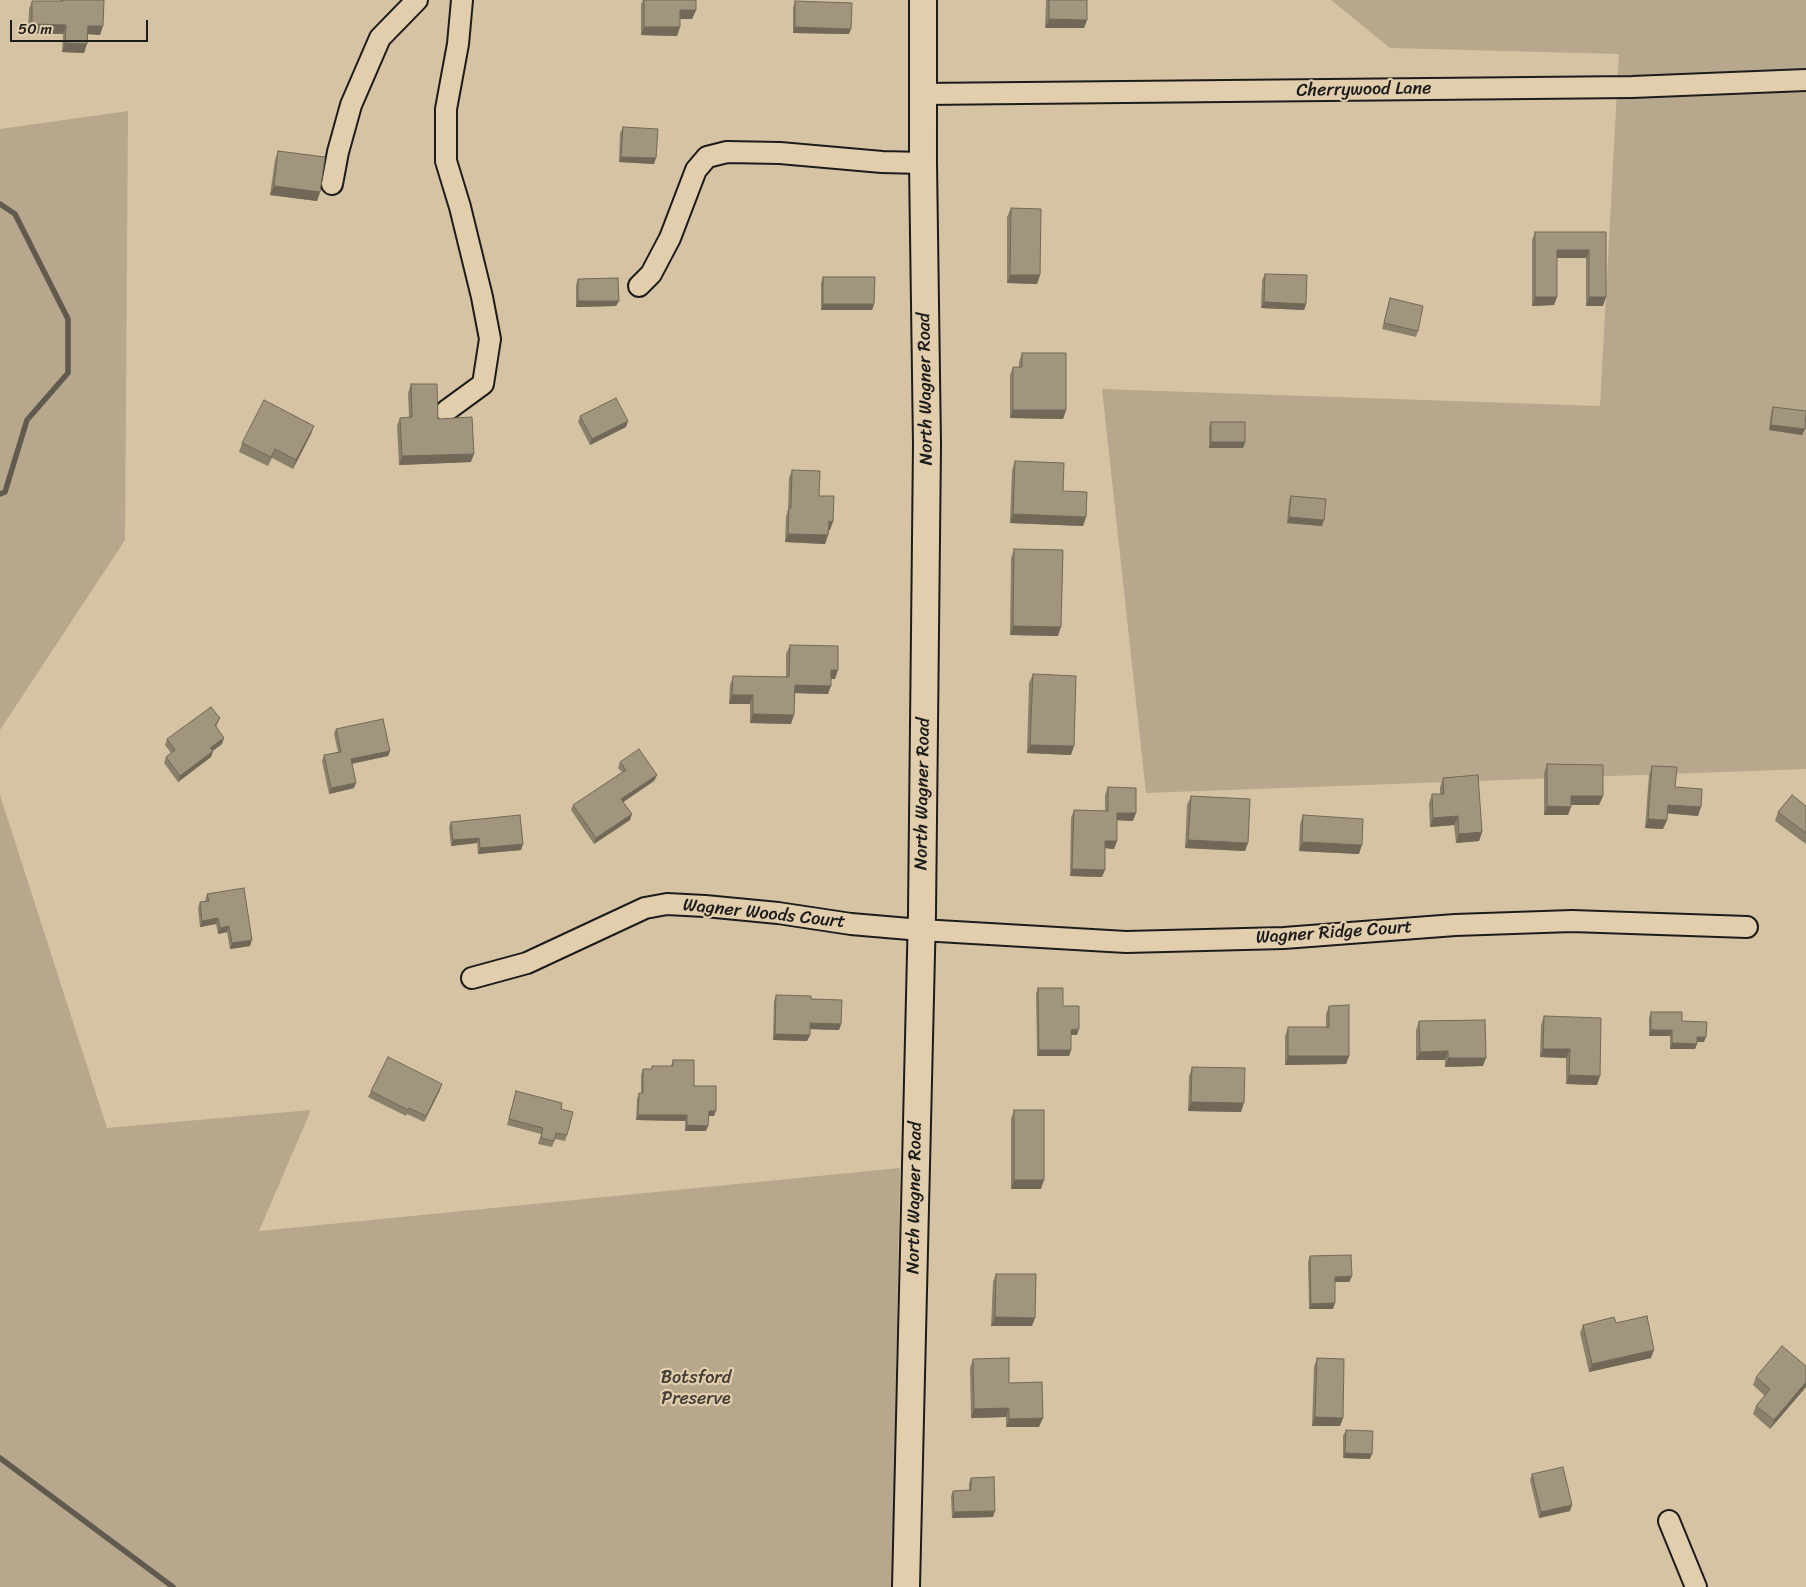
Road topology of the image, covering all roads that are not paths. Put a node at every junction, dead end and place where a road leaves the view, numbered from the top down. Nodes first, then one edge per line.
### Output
1 (417, 0) edge
2 (462, 0) edge
3 (923, 0) edge
4 (1806, 80) edge
5 (922, 94) junction
6 (923, 163) junction
7 (332, 184) dead end
8 (639, 286) dead end
9 (446, 411) dead end
10 (1746, 927) dead end
11 (921, 930) junction
12 (472, 978) dead end
13 (1669, 1521) dead end
14 (906, 1587) edge
15 (1696, 1587) edge

1 - 7 street
2 - 9 street
3 - 5 main road, North Wagner Road
4 - 5 street, Cherrywood Lane
5 - 6 main road, North Wagner Road
6 - 8 street
6 - 11 main road, North Wagner Road
10 - 11 street, Wagner Ridge Court
11 - 12 street, Wagner Woods Court
11 - 14 main road, North Wagner Road
13 - 15 street

